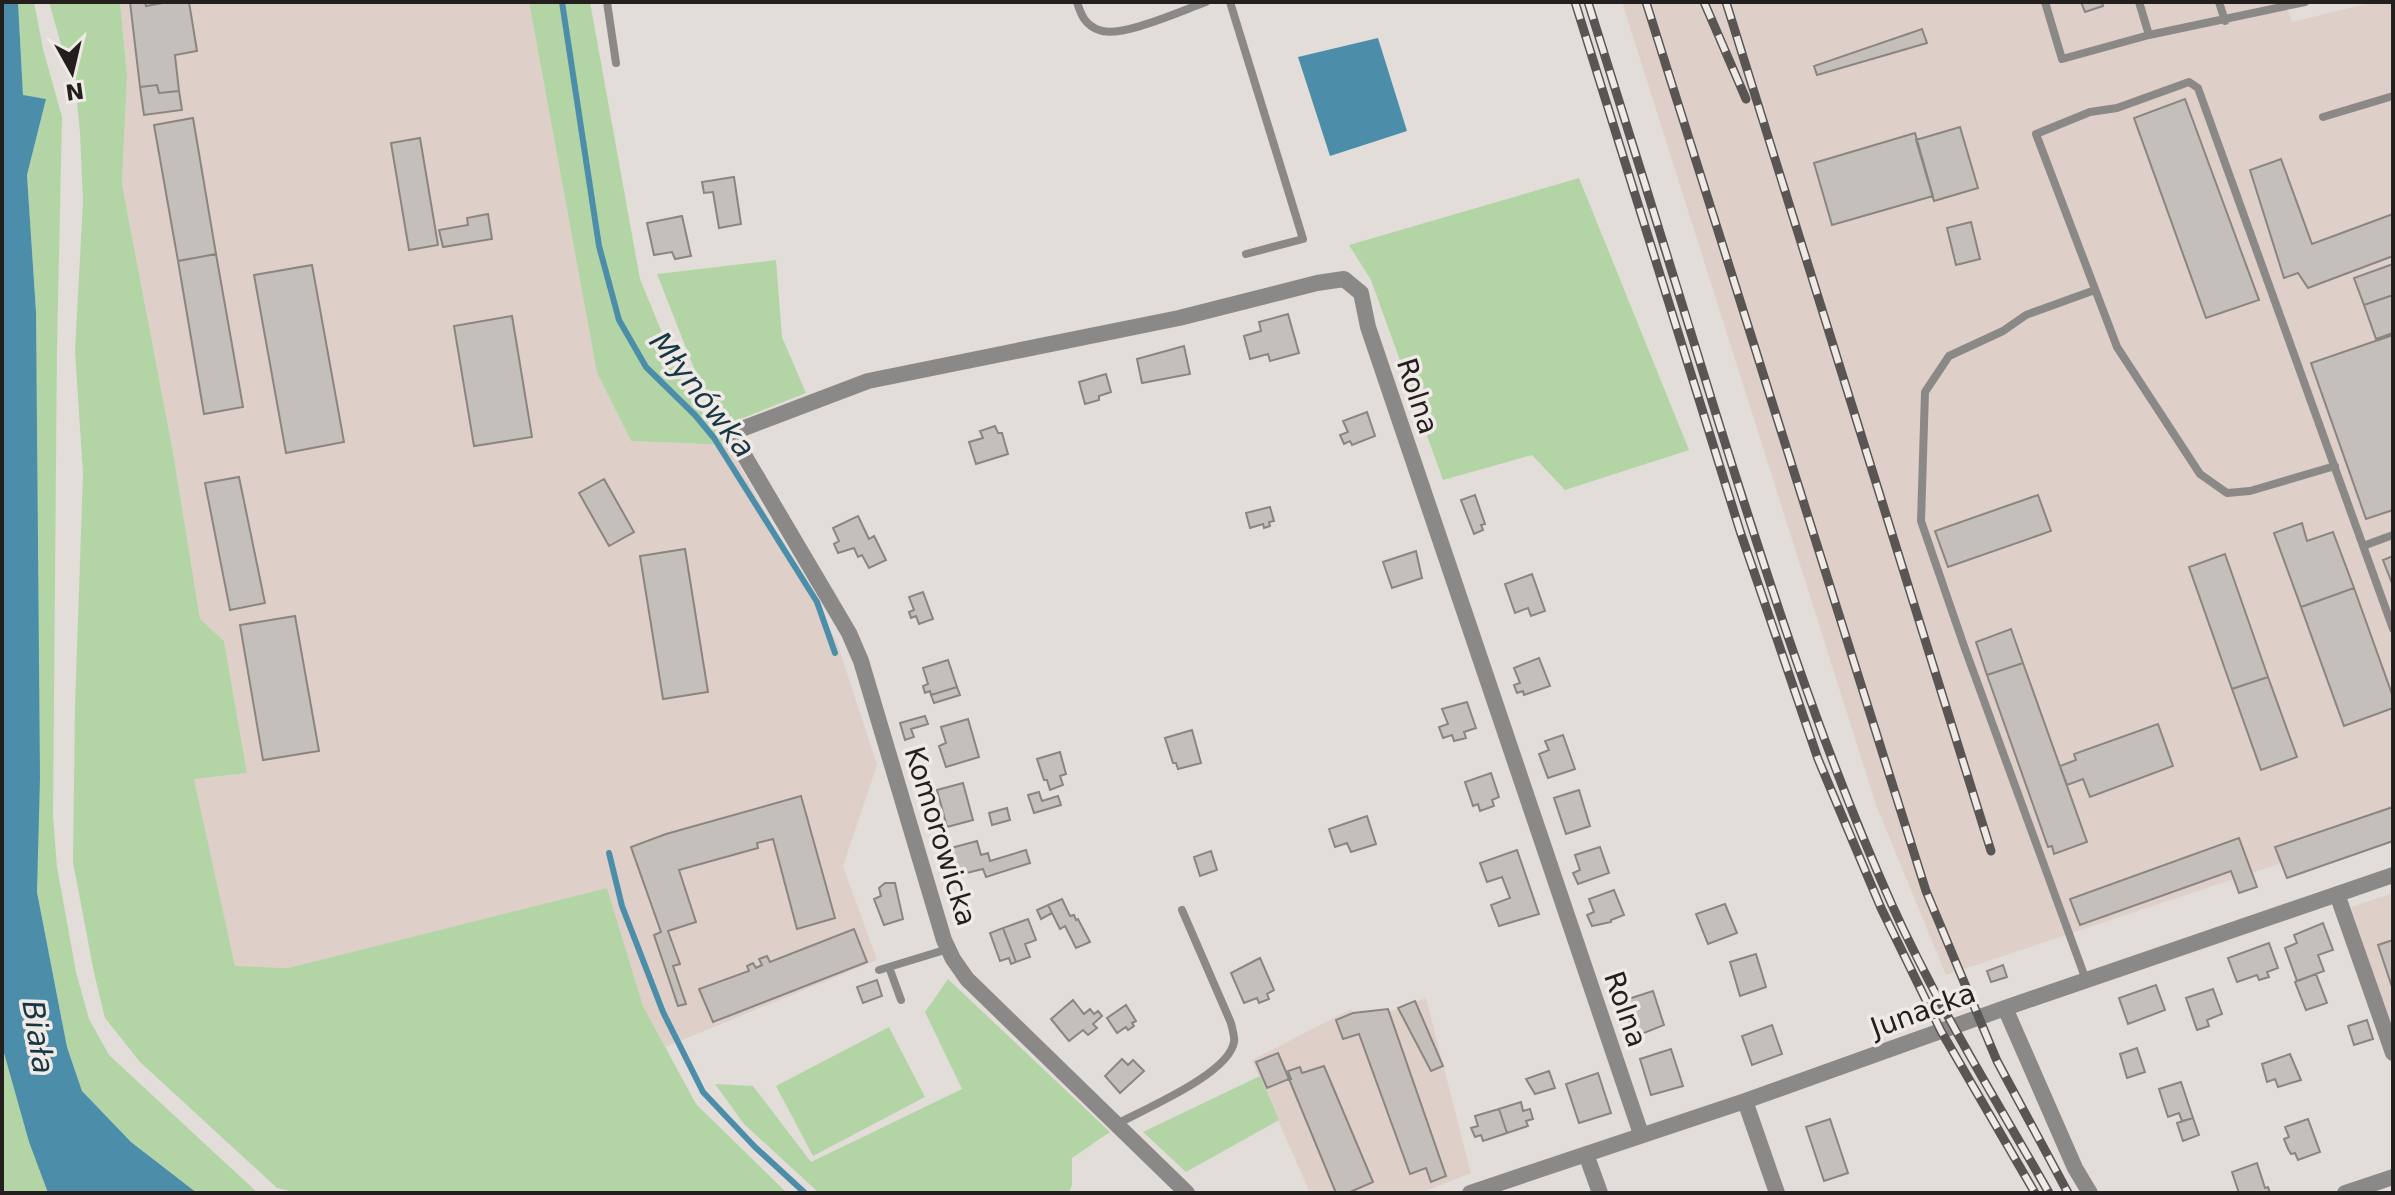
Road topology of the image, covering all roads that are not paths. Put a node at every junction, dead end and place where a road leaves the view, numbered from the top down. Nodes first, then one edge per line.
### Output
1 (607, 2) edge
2 (1077, 2) edge
3 (1206, 2) edge
4 (1230, 2) edge
5 (2045, 2) edge
6 (2139, 2) edge
7 (2219, 2) edge
8 (2305, 2) edge
9 (2225, 21) junction
10 (2149, 35) junction
11 (616, 63) dead end
12 (2393, 96) edge
13 (2323, 117) dead end
14 (1246, 254) dead end
15 (2095, 290) junction
16 (731, 433) joint
17 (2335, 466) junction
18 (2393, 535) edge
19 (2363, 546) junction
20 (2393, 629) edge
21 (2393, 875) edge
22 (2337, 894) junction
23 (1182, 910) dead end
24 (948, 949) junction
25 (889, 967) junction
26 (879, 970) dead end
27 (2086, 981) junction
28 (901, 1000) dead end
29 (2005, 1008) junction
30 (2393, 1053) edge
31 (1745, 1101) junction
32 (1116, 1124) junction
33 (1641, 1134) junction
34 (1586, 1154) junction
35 (2393, 1177) edge
36 (1187, 1193) edge
37 (1470, 1193) edge
38 (1600, 1193) edge
39 (1777, 1193) edge
40 (2090, 1193) edge
41 (2345, 1193) edge

1 - 11 lane
2 - 3 lane
4 - 14 lane
5 - 10 lane
6 - 10 lane
7 - 9 lane
8 - 9 lane
9 - 10 lane
12 - 13 lane
15 - 17 lane
15 - 17 lane
15 - 27 lane
16 - 24 street, Komorowicka
16 - 33 street, Rolna
17 - 19 lane
18 - 19 lane
19 - 20 lane
21 - 22 street, Junacka
22 - 27 street, Junacka
22 - 30 street
23 - 32 lane
24 - 25 lane
24 - 32 street, Komorowicka
25 - 26 lane
25 - 28 lane
27 - 29 street, Junacka
29 - 31 street, Junacka
29 - 40 street
31 - 33 street, Junacka
31 - 39 street
32 - 36 street, Komorowicka
33 - 34 street, Junacka
34 - 37 street, Junacka
34 - 38 street
35 - 41 street

